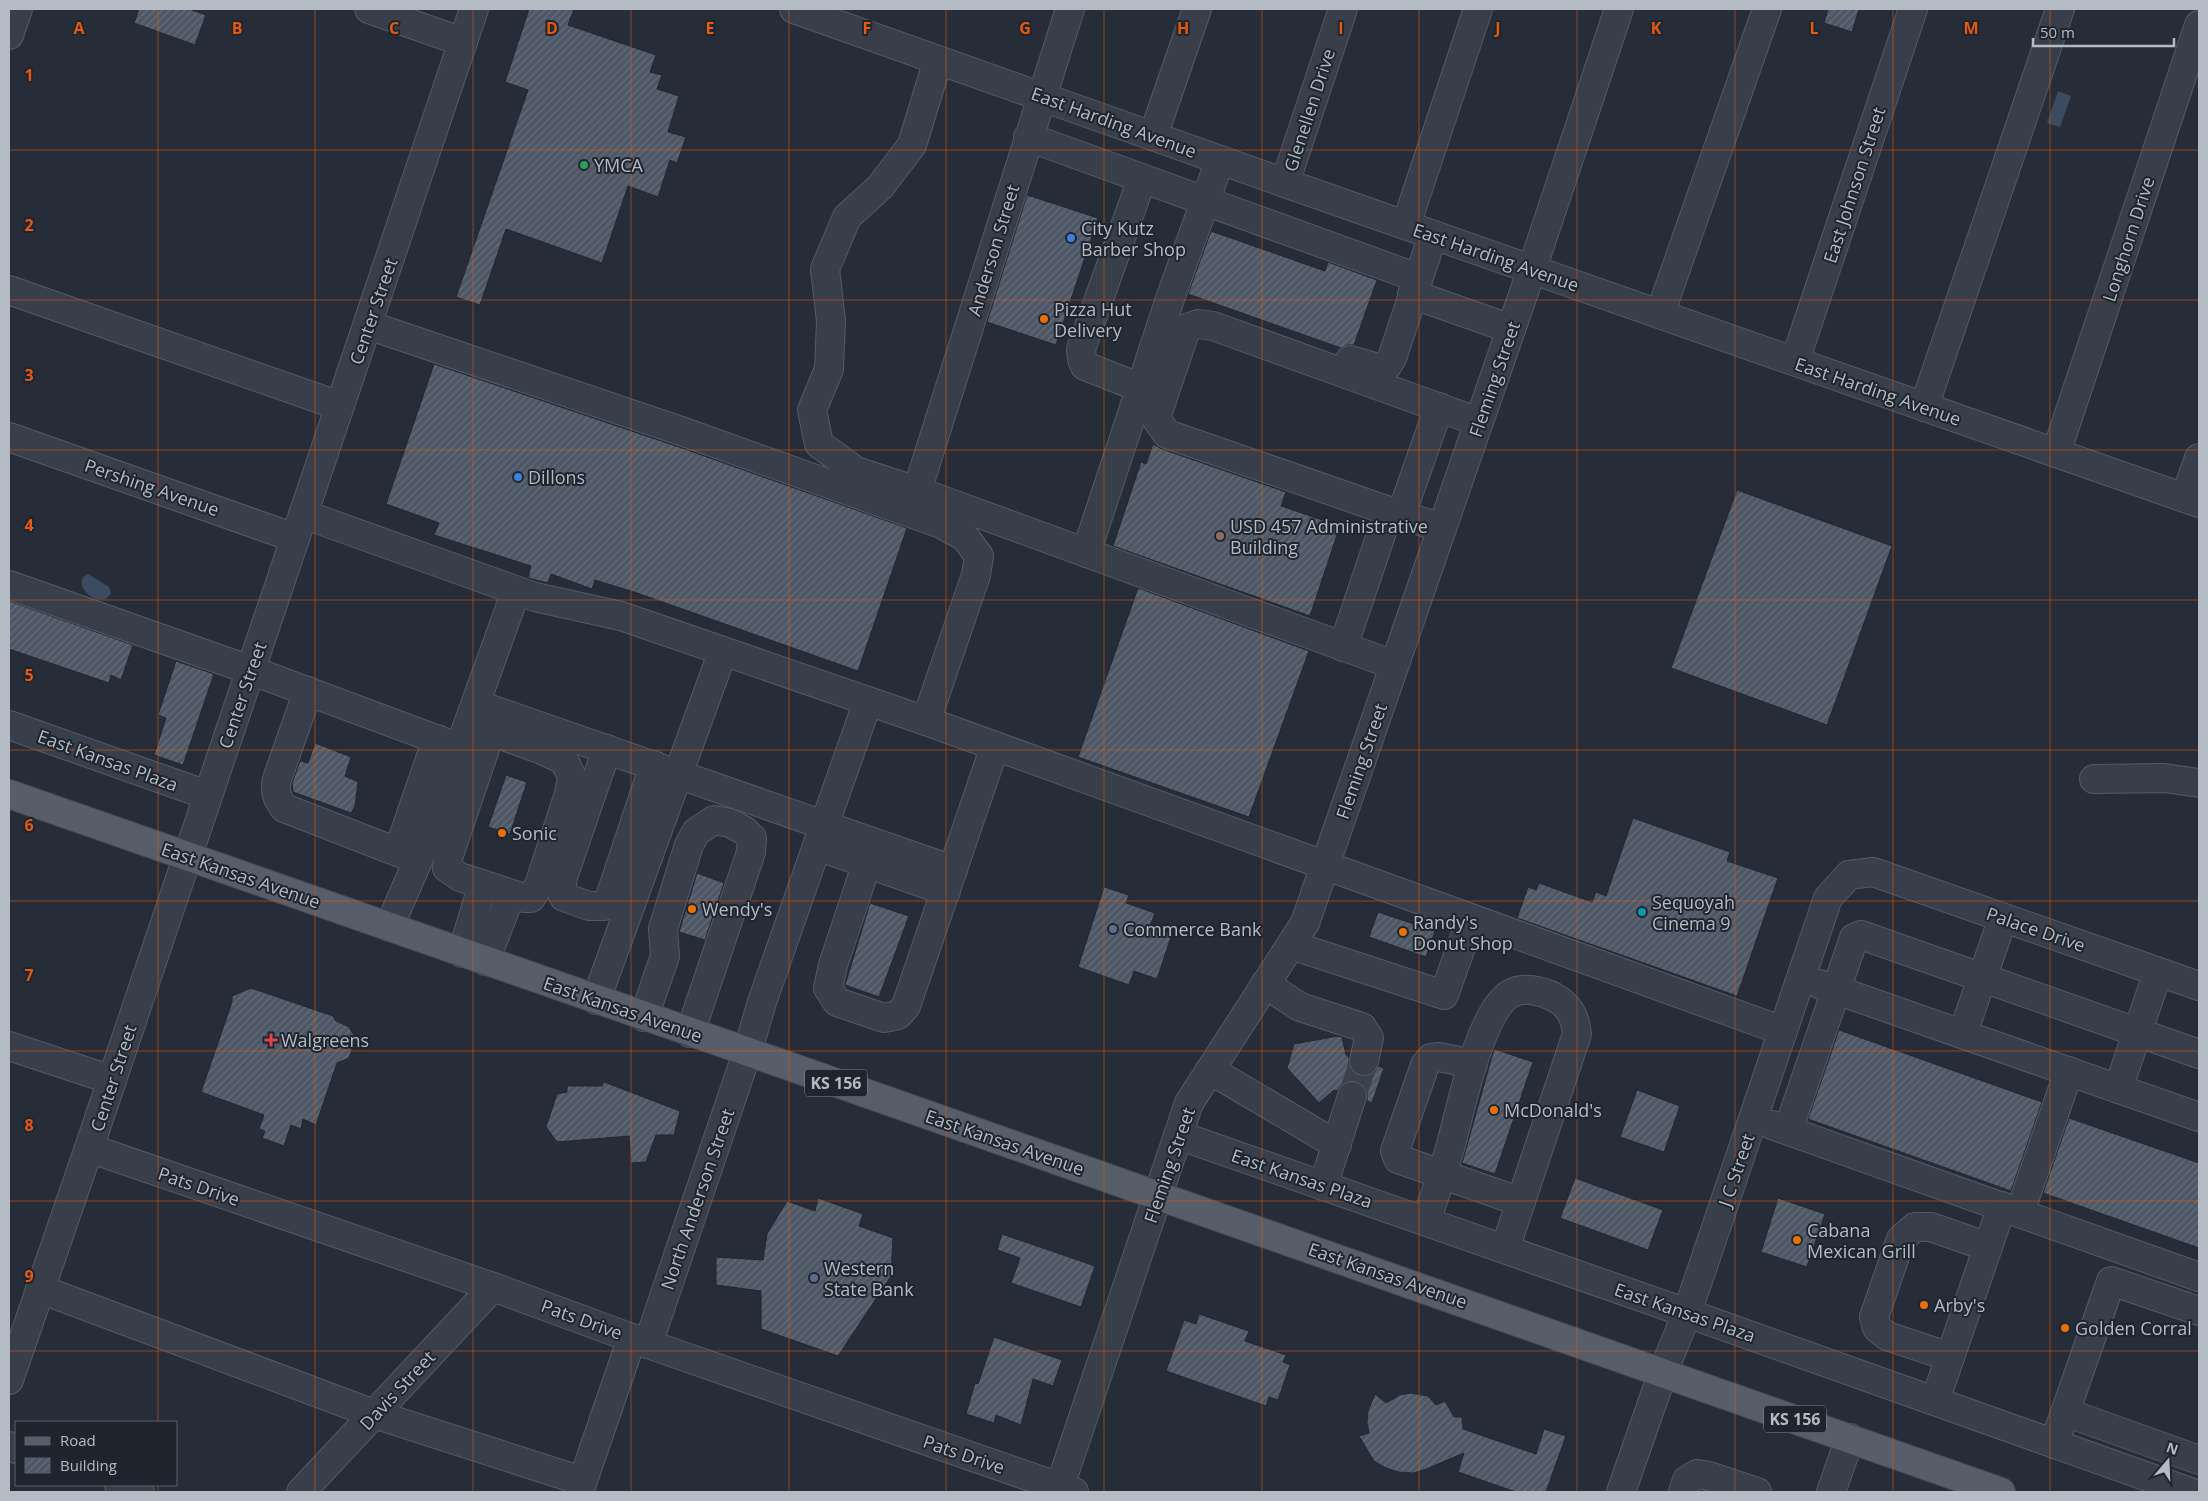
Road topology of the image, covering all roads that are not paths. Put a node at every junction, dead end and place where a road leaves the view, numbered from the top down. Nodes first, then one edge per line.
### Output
1 (18, 9) edge
2 (369, 9) edge
3 (474, 9) edge
4 (794, 9) edge
5 (1070, 9) edge
6 (1197, 9) edge
7 (1343, 9) edge
8 (1478, 9) edge
9 (1619, 9) edge
10 (1767, 9) edge
11 (1913, 9) edge
12 (2060, 9) edge
13 (2199, 25) edge
14 (9, 36) edge
15 (463, 42) junction
16 (938, 60) junction
17 (1041, 96) junction
18 (1153, 136) junction
19 (1028, 137) junction
20 (1220, 160) junction
21 (1142, 179) junction
22 (1285, 183) junction
23 (1205, 202) junction
24 (1406, 225) junction
25 (1433, 235) junction
26 (1532, 269) junction
27 (1415, 286) junction
28 (9, 290) edge
29 (1171, 296) junction
30 (1660, 314) junction
31 (368, 325) junction
32 (1511, 330) junction
33 (1795, 361) junction
34 (1140, 388) junction
35 (340, 406) junction
36 (1924, 406) junction
37 (1439, 407) junction
38 (1479, 422) junction
39 (9, 437) edge
40 (2056, 453) junction
41 (2199, 458) edge
42 (917, 491) junction
43 (2192, 501) edge
44 (1395, 513) junction
45 (299, 526) junction
46 (1442, 528) junction
47 (1086, 552) junction
48 (9, 585) edge
49 (516, 591) junction
50 (1342, 647) junction
51 (723, 651) junction
52 (1394, 666) junction
53 (250, 670) junction
54 (308, 691) junction
55 (868, 701) junction
56 (926, 721) junction
57 (9, 725) edge
58 (467, 729) junction
59 (995, 746) junction
60 (607, 749) junction
61 (666, 769) junction
62 (2094, 779) dead end
63 (2199, 783) edge
64 (9, 794) edge
65 (207, 795) junction
66 (821, 835) junction
67 (187, 856) junction
68 (408, 856) junction
69 (634, 861) junction
70 (867, 863) junction
71 (1325, 864) junction
72 (1873, 872) joint
73 (950, 880) junction
74 (483, 884) junction
75 (511, 894) junction
76 (2003, 918) junction
77 (1471, 919) junction
78 (390, 927) junction
79 (1291, 945) junction
80 (473, 957) junction
81 (2158, 972) junction
82 (1982, 977) junction
83 (1801, 978) junction
84 (1265, 984) junction
85 (2199, 986) edge
86 (1836, 990) junction
87 (596, 1000) junction
88 (644, 1017) junction
89 (1783, 1031) junction
90 (2138, 1032) junction
91 (690, 1033) junction
92 (1963, 1033) junction
93 (9, 1046) edge
94 (747, 1053) junction
95 (2199, 1054) edge
96 (1364, 1062) tunnel mouth
97 (1473, 1064) junction
98 (1210, 1070) junction
99 (2070, 1071) junction
100 (112, 1080) junction
101 (2118, 1089) junction
102 (1352, 1096) tunnel mouth
103 (1754, 1118) junction
104 (2199, 1118) edge
105 (1788, 1130) junction
106 (1178, 1135) junction
107 (1337, 1146) junction
108 (89, 1148) junction
109 (1441, 1174) junction
110 (1323, 1186) junction
111 (1159, 1195) junction
112 (1521, 1202) junction
113 (2011, 1209) junction
114 (1426, 1221) junction
115 (1988, 1247) junction
116 (1506, 1249) junction
117 (2199, 1277) edge
118 (493, 1287) junction
119 (40, 1289) junction
120 (2199, 1311) edge
121 (1687, 1313) junction
122 (640, 1341) junction
123 (15, 1344) edge
124 (1950, 1357) junction
125 (1663, 1372) junction
126 (9, 1380) edge
127 (1935, 1401) junction
128 (2065, 1412) junction
129 (374, 1414) junction
130 (1850, 1438) junction
131 (2054, 1444) junction
132 (2199, 1460) edge
133 (2199, 1477) edge
134 (580, 1487) edge
135 (1064, 1491) edge
136 (301, 1492) edge
137 (1621, 1492) edge
138 (1683, 1492) edge
139 (1757, 1492) edge
140 (1831, 1492) edge
141 (2001, 1492) edge
142 (2190, 1492) edge
143 (2194, 1492) edge

1 - 14 street
2 - 15 street
3 - 15 street, Center Street
4 - 16 street, East Harding Avenue
5 - 17 street, Anderson Street
6 - 18 street
7 - 22 street, Glenellen Drive
8 - 24 street
9 - 26 street, Fleming Street
10 - 30 street
11 - 33 street, East Johnson Street
12 - 36 street
13 - 40 street, Longhorn Drive
15 - 31 street, Center Street
16 - 17 street, East Harding Avenue
16 - 42 street
17 - 18 street, East Harding Avenue
17 - 19 street, Anderson Street
18 - 20 street, East Harding Avenue
19 - 21 street
19 - 42 street, Anderson Street
20 - 22 street, East Harding Avenue
20 - 23 street
21 - 23 street
21 - 34 street
22 - 24 street, East Harding Avenue
23 - 27 street
23 - 29 street
24 - 25 street, East Harding Avenue
25 - 26 street, East Harding Avenue
25 - 27 street
26 - 30 street, East Harding Avenue
26 - 32 street, Fleming Street
27 - 29 street
27 - 32 street
28 - 35 street
29 - 34 street
30 - 33 street, East Harding Avenue
31 - 35 street, Center Street
31 - 56 street
32 - 38 street, Fleming Street
33 - 36 street, East Harding Avenue
34 - 47 street
35 - 45 street, Center Street
36 - 40 street, East Harding Avenue
37 - 38 street
37 - 44 street
37 - 44 street
38 - 46 street, Fleming Street
39 - 45 street, Pershing Avenue
40 - 43 street, East Harding Avenue
41 - 43 street
42 - 47 street
44 - 46 street
44 - 50 street
45 - 49 street, Pershing Avenue
45 - 53 street, Center Street
46 - 52 street, Fleming Street
47 - 50 street
48 - 53 street
49 - 51 street, Pershing Avenue
49 - 58 street
50 - 52 street
51 - 55 street, Pershing Avenue
51 - 61 street
52 - 71 street, Fleming Street
53 - 54 street
53 - 65 street, Center Street
54 - 58 street
54 - 68 street
55 - 56 street, Pershing Avenue
55 - 66 street, North Anderson Street
56 - 59 street, Pershing Avenue
57 - 65 street, East Kansas Plaza
58 - 60 street
58 - 68 street
58 - 74 street
58 - 75 street
59 - 71 street, Pershing Avenue
59 - 73 street
60 - 61 street
60 - 69 street
61 - 66 street
61 - 69 street
62 - 63 street
64 - 67 main road, East Kansas Avenue / KS 156
65 - 67 street, Center Street
66 - 70 street
66 - 73 street
66 - 94 street, North Anderson Street
67 - 78 main road, East Kansas Avenue / KS 156
67 - 100 street, Center Street
68 - 78 street
69 - 87 street
70 - 73 street
70 - 73 street
71 - 77 street, Pershing Avenue
71 - 79 street, Fleming Street
72 - 76 street, Palace Drive
72 - 83 street, J C Street
74 - 75 street
74 - 80 street
75 - 80 street
76 - 81 street, Palace Drive
76 - 82 street
77 - 79 street
77 - 89 street, Pershing Avenue
78 - 80 main road, East Kansas Avenue / KS 156
79 - 84 street, Fleming Street
80 - 87 main road, East Kansas Avenue / KS 156
81 - 85 street, Palace Drive
81 - 90 street
82 - 86 street
82 - 90 street
82 - 92 street
83 - 86 street
83 - 89 street, J C Street
84 - 96 street
84 - 98 street, Fleming Street
86 - 92 street
86 - 105 street
87 - 88 main road, East Kansas Avenue / KS 156
88 - 91 main road, East Kansas Avenue / KS 156
88 - 91 street
89 - 103 street, J C Street
90 - 95 street
90 - 101 street
91 - 94 main road, East Kansas Avenue / KS 156
92 - 99 street
93 - 100 street
94 - 111 main road, East Kansas Avenue / KS 156
94 - 122 street, North Anderson Street
97 - 109 street
97 - 109 street
97 - 112 street
98 - 106 street, Fleming Street
98 - 107 street
99 - 101 street
99 - 113 street
100 - 108 street, Center Street
101 - 104 street
102 - 107 street
103 - 105 street
103 - 121 street, J C Street
105 - 113 street
106 - 110 street, East Kansas Plaza
106 - 111 street, Fleming Street
107 - 110 street
108 - 118 street, Pats Drive
108 - 119 street, Center Street
109 - 112 street
109 - 114 street
110 - 114 street, East Kansas Plaza
111 - 125 main road, East Kansas Avenue / KS 156
111 - 135 street, Fleming Street
112 - 116 street
113 - 115 street
113 - 117 street
114 - 116 street, East Kansas Plaza
115 - 124 street
115 - 124 street
116 - 121 street, East Kansas Plaza
118 - 122 street, Pats Drive
118 - 129 street, Davis Street
119 - 123 street, Center Street
119 - 129 street
120 - 128 street
121 - 125 street, J C Street
121 - 127 street, East Kansas Plaza
122 - 134 street
122 - 135 street, Pats Drive
123 - 126 street, Center Street
124 - 127 street
125 - 130 main road, East Kansas Avenue / KS 156
125 - 137 street, J C Street
127 - 131 street, East Kansas Plaza
128 - 131 street
128 - 132 street
129 - 134 street
129 - 136 street, Davis Street
130 - 140 street
130 - 141 main road, East Kansas Avenue / KS 156
131 - 142 street, East Kansas Plaza
133 - 143 street
138 - 139 street

